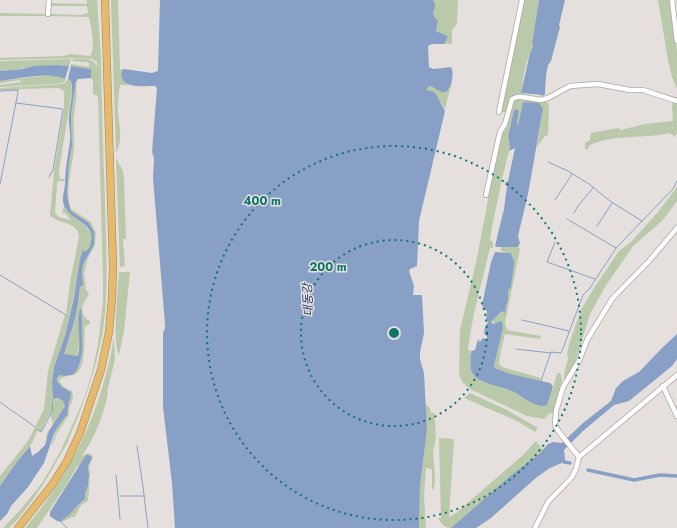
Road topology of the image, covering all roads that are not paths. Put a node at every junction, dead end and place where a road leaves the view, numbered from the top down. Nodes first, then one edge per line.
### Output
1 (49, 0) edge
2 (105, 0) edge
3 (522, 0) edge
4 (672, 0) edge
5 (48, 14) dead end
6 (677, 41) edge
7 (677, 101) edge
8 (499, 112) dead end
9 (486, 195) dead end
10 (677, 228) edge
11 (677, 375) edge
12 (663, 386) junction
13 (677, 416) edge
14 (579, 457) junction
15 (18, 528) edge
16 (535, 528) edge

1 - 5 street
2 - 15 highway
3 - 8 street
4 - 6 street
7 - 9 street
10 - 14 street
11 - 12 street
12 - 13 street
12 - 14 street
14 - 16 street

